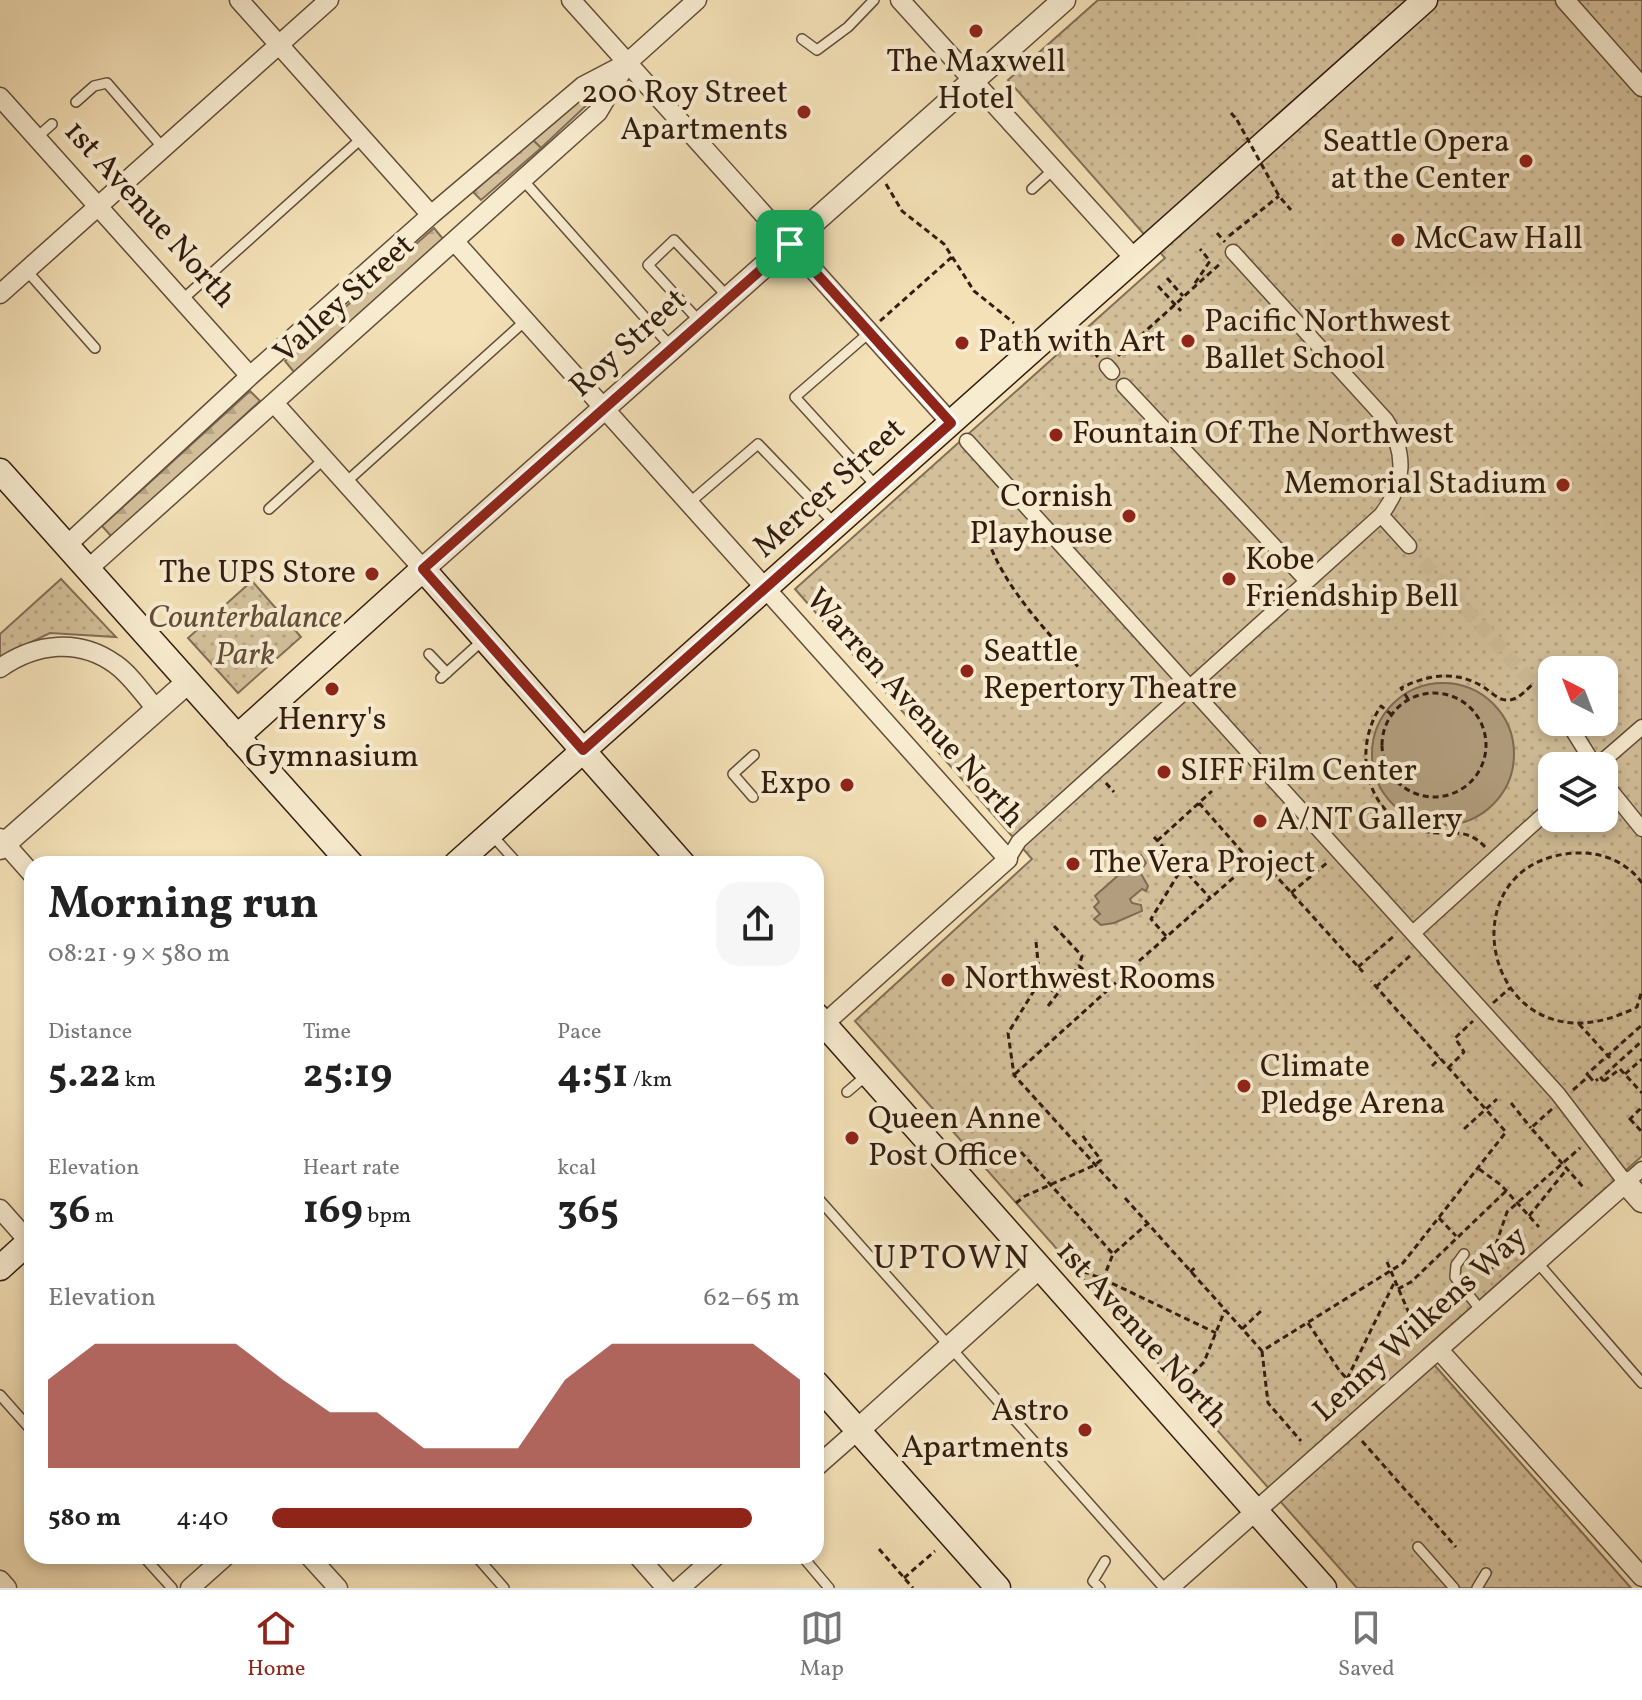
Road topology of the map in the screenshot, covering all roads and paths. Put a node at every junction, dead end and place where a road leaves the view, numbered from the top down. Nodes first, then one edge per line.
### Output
1 (239, 0) edge
2 (329, 0) edge
3 (571, 0) edge
4 (697, 0) edge
5 (874, 0) edge
6 (900, 0) edge
7 (1064, 0) edge
8 (1425, 0) edge
9 (1565, 0) edge
10 (802, 39) dead end
11 (279, 45) junction
12 (627, 63) junction
13 (973, 81) junction
14 (1642, 87) edge
15 (0, 97) edge
16 (76, 102) dead end
17 (1231, 113) dead end
18 (52, 124) dead end
19 (36, 138) junction
20 (362, 138) junction
21 (164, 149) junction
22 (1054, 169) junction
23 (523, 180) junction
24 (886, 184) dead end
25 (1032, 189) dead end
26 (1279, 196) junction
27 (99, 207) junction
28 (1291, 210) dead end
29 (431, 215) junction
30 (455, 242) junction
31 (790, 244) junction
32 (1228, 246) joint
33 (1200, 249) dead end
34 (952, 257) junction
35 (1134, 258) junction
36 (1216, 268) dead end
37 (27, 271) junction
38 (1167, 278) dead end
39 (1158, 286) dead end
40 (1191, 290) junction
41 (0, 294) edge
42 (1183, 297) junction
43 (729, 298) junction
44 (183, 299) junction
45 (1181, 311) dead end
46 (525, 321) junction
47 (700, 323) junction
48 (1014, 323) dead end
49 (874, 327) junction
50 (95, 348) dead end
51 (672, 348) junction
52 (1112, 365) dead end
53 (250, 376) junction
54 (1124, 386) dead end
55 (274, 403) junction
56 (603, 409) junction
57 (959, 432) junction
58 (324, 459) junction
59 (0, 471) edge
60 (345, 483) junction
61 (879, 489) junction
62 (688, 504) junction
63 (269, 509) dead end
64 (1381, 515) junction
65 (837, 526) junction
66 (988, 540) dead end
67 (66, 546) junction
68 (1409, 546) tunnel mouth
69 (88, 569) junction
70 (423, 569) junction
71 (1306, 580) junction
72 (766, 590) junction
73 (486, 637) junction
74 (429, 654) dead end
75 (0, 668) edge
76 (1080, 669) dead end
77 (188, 682) junction
78 (1533, 684) dead end
79 (1190, 687) junction
80 (1408, 699) junction
81 (157, 710) junction
82 (1392, 715) junction
83 (1642, 727) edge
84 (237, 737) junction
85 (583, 750) junction
86 (1613, 752) edge
87 (754, 755) dead end
88 (1212, 791) dead end
89 (753, 797) dead end
90 (1618, 799) edge
91 (1199, 803) junction
92 (1538, 820) edge
93 (1642, 829) edge
94 (490, 833) junction
95 (2, 843) edge
96 (344, 856) edge
97 (465, 856) edge
98 (511, 856) edge
99 (676, 856) edge
100 (1008, 859) junction
101 (1496, 859) junction
102 (1251, 862) junction
103 (24, 866) edge
104 (1182, 868) junction
105 (1642, 870) edge
106 (1315, 873) dead end
107 (1637, 875) junction
108 (1642, 883) edge
109 (1291, 893) junction
110 (1210, 898) junction
111 (1319, 924) junction
112 (1054, 926) dead end
113 (1312, 930) dead end
114 (1414, 934) junction
115 (1166, 936) junction
116 (1036, 942) dead end
117 (1139, 961) dead end
118 (1079, 966) junction
119 (1358, 967) junction
120 (1131, 969) dead end
121 (1363, 972) dead end
122 (1040, 981) junction
123 (1371, 981) dead end
124 (1376, 987) junction
125 (1510, 988) junction
126 (1107, 990) junction
127 (1642, 990) edge
128 (1504, 993) dead end
129 (1057, 994) junction
130 (1048, 1006) dead end
131 (1637, 1007) junction
132 (1642, 1013) edge
133 (824, 1019) edge
134 (1579, 1024) junction
135 (1642, 1025) edge
136 (824, 1028) edge
137 (1462, 1031) dead end
138 (1642, 1041) edge
139 (1609, 1057) junction
140 (1636, 1057) edge
141 (1440, 1058) junction
142 (1432, 1066) dead end
143 (1448, 1068) junction
144 (1625, 1074) junction
145 (867, 1075) junction
146 (1014, 1075) junction
147 (1589, 1076) junction
148 (1598, 1079) dead end
149 (1582, 1083) dead end
150 (847, 1092) dead end
151 (1642, 1093) edge
152 (1497, 1099) dead end
153 (1511, 1103) dead end
154 (1642, 1107) edge
155 (1486, 1109) junction
156 (1545, 1115) dead end
157 (1531, 1128) junction
158 (1464, 1129) dead end
159 (1642, 1132) edge
160 (1082, 1135) dead end
161 (1021, 1152) dead end
162 (1573, 1154) dead end
163 (1562, 1163) junction
164 (1095, 1165) junction
165 (1479, 1169) junction
166 (1567, 1169) junction
167 (1634, 1176) edge
168 (1052, 1185) junction
169 (1583, 1187) dead end
170 (1118, 1190) dead end
171 (1506, 1191) junction
172 (1125, 1198) dead end
173 (1642, 1201) edge
174 (1016, 1203) dead end
175 (1517, 1203) junction
176 (824, 1205) edge
177 (0, 1209) edge
178 (1529, 1216) junction
179 (1439, 1218) junction
180 (1147, 1224) junction
181 (1539, 1227) dead end
182 (24, 1235) edge
183 (1457, 1237) junction
184 (24, 1248) edge
185 (1402, 1249) dead end
186 (1113, 1254) junction
187 (1464, 1254) dead end
188 (1410, 1255) junction
189 (1387, 1262) dead end
190 (1537, 1262) junction
191 (1197, 1266) dead end
192 (0, 1268) edge
193 (1038, 1268) junction
194 (1074, 1268) dead end
195 (1493, 1269) dead end
196 (1391, 1270) junction
197 (1190, 1272) junction
198 (1103, 1279) junction
199 (1395, 1281) junction
200 (1398, 1289) junction
201 (1225, 1310) junction
202 (1261, 1311) dead end
203 (1482, 1312) junction
204 (1308, 1323) junction
205 (1242, 1329) junction
206 (1216, 1333) junction
207 (1421, 1333) dead end
208 (950, 1347) junction
209 (1439, 1350) junction
210 (1262, 1351) junction
211 (1347, 1379) junction
212 (1642, 1383) edge
213 (1179, 1388) dead end
214 (1357, 1390) dead end
215 (824, 1392) edge
216 (0, 1395) edge
217 (24, 1422) edge
218 (858, 1430) junction
219 (1301, 1441) dead end
220 (1362, 1441) dead end
221 (824, 1460) edge
222 (1256, 1512) junction
223 (1418, 1547) dead end
224 (1456, 1547) dead end
225 (879, 1549) dead end
226 (935, 1551) dead end
227 (1105, 1561) dead end
228 (150, 1564) edge
229 (217, 1564) edge
230 (316, 1564) edge
231 (483, 1564) edge
232 (645, 1564) edge
233 (707, 1564) edge
234 (809, 1564) edge
235 (1486, 1573) dead end
236 (1642, 1577) edge
237 (904, 1578) junction
238 (0, 1580) edge
239 (7, 1588) edge
240 (172, 1588) edge
241 (190, 1588) edge
242 (338, 1588) edge
243 (504, 1588) edge
244 (666, 1588) edge
245 (680, 1588) edge
246 (829, 1588) edge
247 (913, 1588) edge
248 (998, 1588) edge
249 (1100, 1588) edge
250 (1167, 1588) edge
251 (1324, 1588) edge
252 (1454, 1588) edge
253 (1477, 1588) edge

1 - 11 street
2 - 11 street
3 - 12 street
4 - 12 street, Valley Street
5 - 10 lane
6 - 13 street
7 - 13 street, Roy Street
8 - 35 main road, Mercer Street
9 - 14 street
11 - 20 street
11 - 21 street
12 - 23 street, Valley Street
12 - 29 street, Valley Street
12 - 31 street
13 - 22 street
13 - 31 street, Roy Street
15 - 19 street, 1st Avenue North
16 - 21 lane
17 - 26 path, bridge
18 - 19 lane
19 - 27 street, 1st Avenue North
20 - 29 street
20 - 44 lane
21 - 27 street
22 - 25 lane
22 - 35 street
23 - 30 street, Valley Street
23 - 51 lane
24 - 34 path
26 - 28 path, bridge
26 - 32 path
27 - 37 street
27 - 44 street, 1st Avenue North
29 - 53 street, Valley Street
30 - 46 street, Warren Avenue North
30 - 55 street, Valley Street
31 - 43 street, Roy Street
31 - 49 street
32 - 64 street
33 - 40 path
34 - 48 path
34 - 49 path
35 - 57 main road, Mercer Street
36 - 40 path
37 - 41 street
37 - 50 lane
38 - 42 path
39 - 45 path, bridge
40 - 42 path
42 - 52 path
43 - 47 street, Roy Street
43 - 47 lane
44 - 53 street, 1st Avenue North
46 - 56 street, Warren Avenue North
46 - 60 lane
47 - 51 street, Roy Street
49 - 57 street
49 - 61 lane
51 - 56 street, Roy Street
53 - 67 street, Valley Street
54 - 71 street
55 - 58 street
55 - 69 street, Valley Street
56 - 62 street, Warren Avenue North
56 - 70 street, Roy Street
57 - 61 main road, Mercer Street
57 - 79 street
58 - 60 street
58 - 63 lane
59 - 67 main road
60 - 70 street
61 - 65 main road, Mercer Street
62 - 65 lane
62 - 72 street, Warren Avenue North
64 - 68 street
64 - 71 street
65 - 72 main road, Mercer Street
66 - 76 path
67 - 69 main road
69 - 77 main road
70 - 73 main road
70 - 84 main road, Roy Street
71 - 79 street
72 - 85 main road, Mercer Street
72 - 100 street, Warren Avenue North
73 - 74 lane
73 - 85 main road
75 - 81 street
77 - 81 street
77 - 84 main road
78 - 80 path
79 - 100 street
79 - 114 street
80 - 82 path
80 - 82 path
81 - 95 street
82 - 101 path
83 - 86 street
84 - 96 main road
85 - 94 main road, Mercer Street
85 - 99 main road
87 - 89 lane
88 - 91 path
90 - 93 street
91 - 102 path
91 - 104 path
92 - 101 street
94 - 97 main road, Mercer Street
94 - 98 lane
95 - 103 street
100 - 133 street
101 - 114 street
102 - 109 path
102 - 110 path
104 - 110 path
104 - 115 path
105 - 107 path
106 - 109 path
107 - 108 path
107 - 125 path
109 - 111 path
110 - 115 path
111 - 113 path
111 - 119 path
112 - 118 path
114 - 119 path
114 - 124 path
114 - 167 street
115 - 117 path
116 - 122 path
118 - 126 path
118 - 129 path
119 - 121 path
120 - 126 path
122 - 129 path
122 - 146 path
123 - 124 path
124 - 141 path
125 - 128 path
125 - 134 path
126 - 146 path
127 - 131 path
129 - 130 path
131 - 132 path
131 - 134 path
134 - 139 path
135 - 139 path
136 - 145 main road, 1st Avenue North
137 - 143 path
138 - 140 path
139 - 147 path
140 - 144 path
140 - 144 path
141 - 142 path
141 - 143 path
143 - 155 path
144 - 151 path
145 - 150 lane
145 - 193 main road, 1st Avenue North
146 - 164 path
147 - 148 path
147 - 149 path
152 - 155 path
153 - 157 path
154 - 159 path
155 - 158 path
155 - 165 path
156 - 157 path
157 - 163 path
160 - 164 path
161 - 168 path
162 - 163 path
163 - 166 path
163 - 175 path
164 - 168 path
164 - 170 path
165 - 171 path
165 - 179 path
166 - 169 path
166 - 178 path
167 - 173 street
167 - 190 street, Lenny Wilkens Way
168 - 174 path
168 - 186 path
171 - 175 path
171 - 183 path
172 - 180 path
175 - 178 path
175 - 195 path
176 - 208 lane
177 - 182 street
178 - 181 path
179 - 183 path
179 - 188 path
180 - 186 path
180 - 197 path
183 - 200 path
184 - 192 main road
185 - 188 path
186 - 198 path
187 - 203 lane
188 - 196 path
189 - 196 path
190 - 203 street, Lenny Wilkens Way
190 - 212 lane
191 - 197 path
193 - 208 street
193 - 222 main road, 1st Avenue North
194 - 198 path
196 - 199 path
196 - 204 path
197 - 201 path
198 - 206 path
199 - 200 path
199 - 211 path
200 - 207 path
201 - 205 path
201 - 206 path
202 - 205 path
203 - 209 street, Lenny Wilkens Way
204 - 210 path
204 - 211 path
205 - 210 path
206 - 213 path
208 - 218 street
208 - 250 lane
209 - 222 street, Lenny Wilkens Way
209 - 236 street
210 - 219 path
211 - 214 path
215 - 218 main road
216 - 217 lane
218 - 221 street
218 - 248 main road
220 - 224 path
222 - 250 street, Lenny Wilkens Way
222 - 251 main road, 1st Avenue North
223 - 252 lane
225 - 237 path
226 - 237 path
227 - 249 lane
228 - 240 lane
229 - 241 street
230 - 242 street
231 - 243 lane
232 - 244 street
233 - 245 street
234 - 246 lane
235 - 253 lane
237 - 247 path
238 - 239 street

